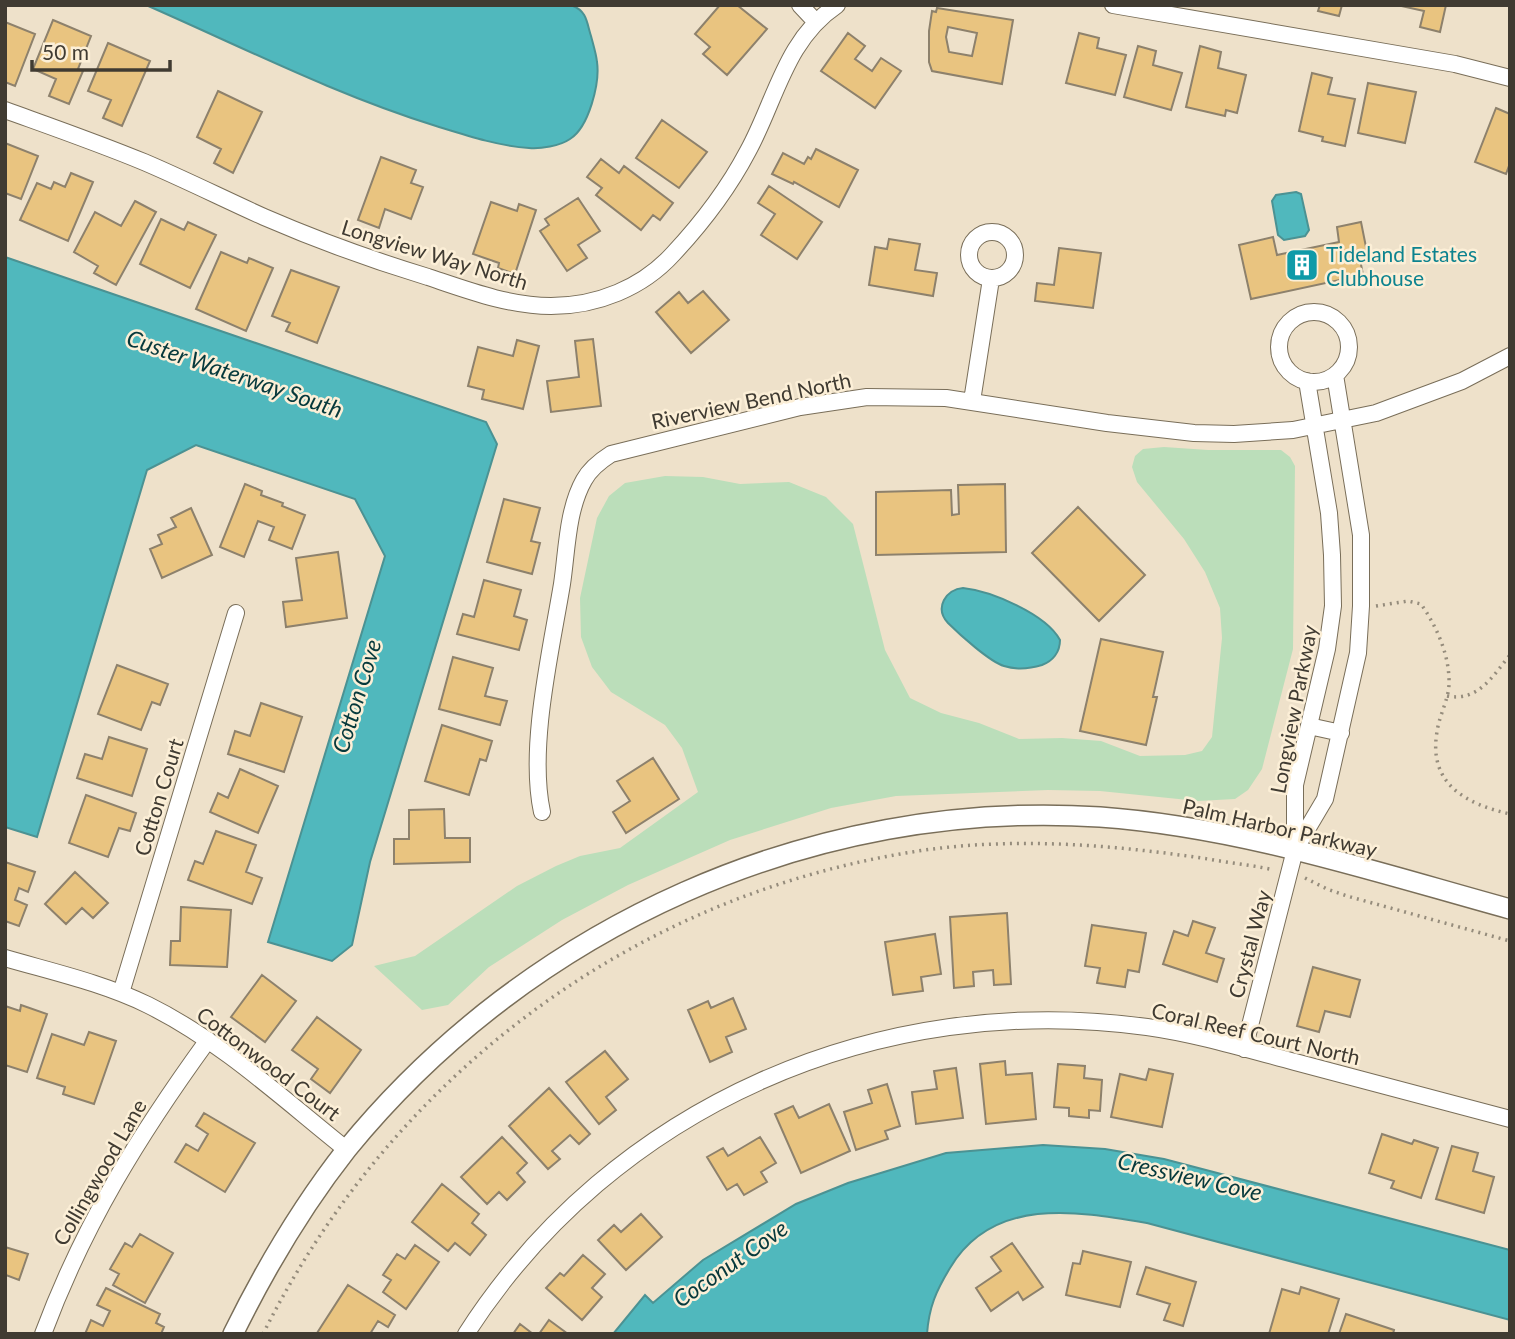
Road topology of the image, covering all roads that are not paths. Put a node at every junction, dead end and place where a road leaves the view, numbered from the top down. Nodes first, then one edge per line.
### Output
1 (800, 5) edge
2 (837, 5) edge
3 (1113, 5) edge
4 (816, 22) junction
5 (1510, 78) edge
6 (5, 110) edge
7 (991, 279) dead end
8 (1510, 356) edge
9 (1335, 375) junction
10 (1307, 381) junction
11 (972, 401) junction
12 (1343, 421) junction
13 (1315, 427) junction
14 (236, 613) dead end
15 (1309, 726) junction
16 (1341, 733) junction
17 (542, 812) dead end
18 (1295, 850) junction
19 (1510, 909) edge
20 (5, 958) edge
21 (121, 993) junction
22 (208, 1040) junction
23 (1244, 1049) junction
24 (1510, 1119) edge
25 (347, 1150) junction
26 (43, 1334) edge
27 (233, 1334) edge
28 (466, 1334) edge

1 - 4 street
2 - 4 street, Longview Way North
3 - 5 street
4 - 6 street, Longview Way North
7 - 11 street
8 - 12 street, Riverview Bend North
9 - 10 street
9 - 10 street
9 - 12 street
10 - 13 street, Longview Parkway
11 - 13 street, Riverview Bend North
11 - 17 street, Riverview Bend North
12 - 13 street, Riverview Bend North
12 - 16 street
13 - 15 street, Longview Parkway
14 - 21 street, Cotton Court
15 - 16 street
15 - 18 street, Longview Parkway
16 - 18 street
18 - 19 street, Palm Harbor Parkway
18 - 23 street, Crystal Way
18 - 25 street, Palm Harbor Parkway
20 - 21 street, Cottonwood Court
21 - 22 street, Cottonwood Court
22 - 25 street, Cottonwood Court
22 - 26 street, Collingwood Lane
23 - 24 street, Coral Reef Court North
23 - 28 street, Coral Reef Court North
25 - 27 street, Palm Harbor Parkway

